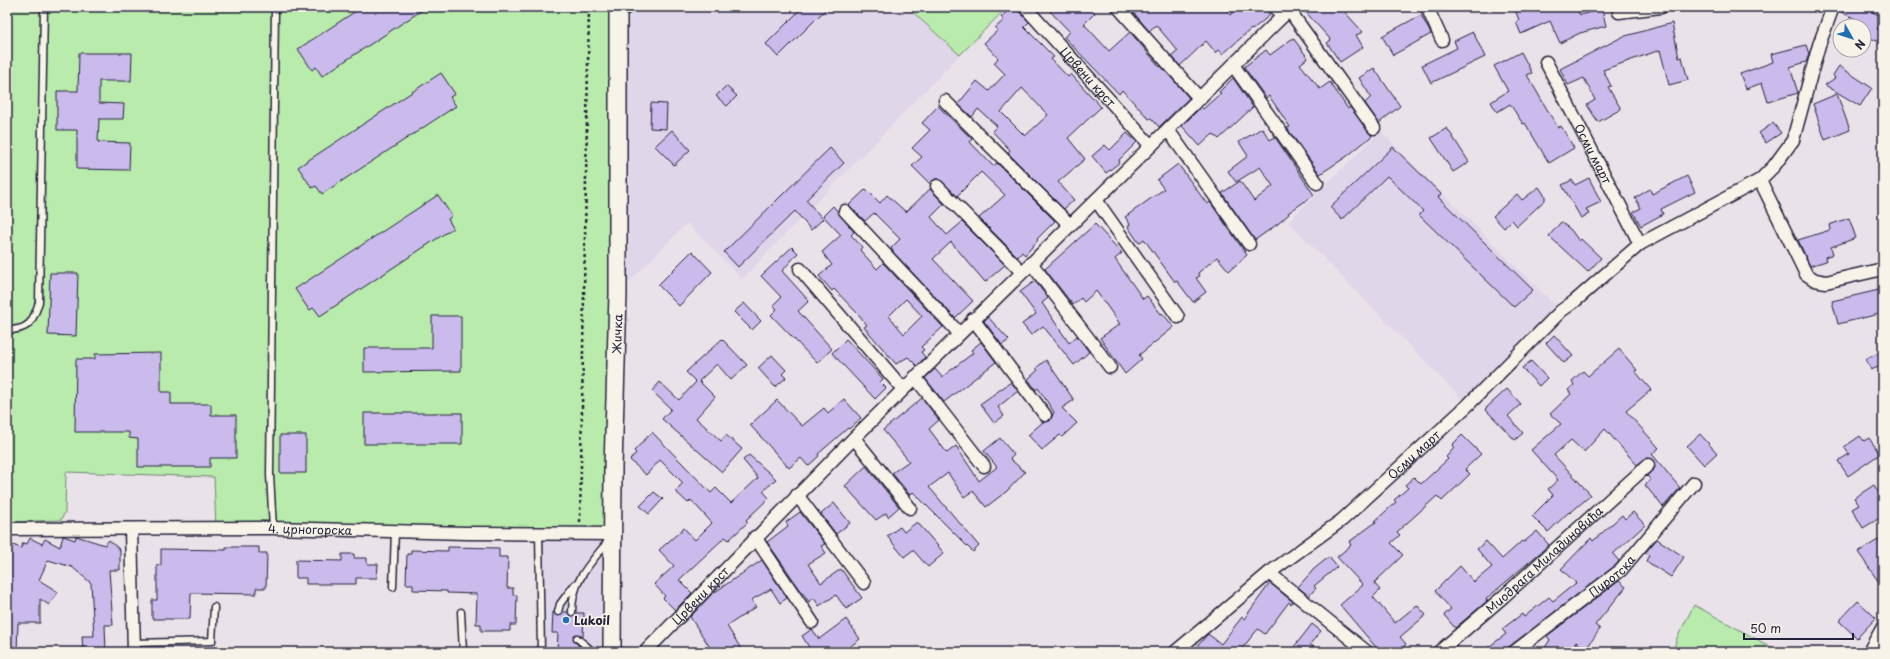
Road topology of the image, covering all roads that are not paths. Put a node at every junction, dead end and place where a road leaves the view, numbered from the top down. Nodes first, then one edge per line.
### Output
1 (44, 7) edge
2 (275, 7) edge
3 (633, 7) edge
4 (1025, 7) edge
5 (1118, 7) edge
6 (1274, 7) edge
7 (1427, 7) edge
8 (1661, 7) edge
9 (1833, 7) edge
10 (1288, 11) edge
11 (618, 12) edge
12 (1619, 12) dead end
13 (1442, 40) dead end
14 (1546, 62) dead end
15 (1233, 65) junction
16 (1200, 99) junction
17 (945, 101) dead end
18 (1374, 128) dead end
19 (1168, 130) junction
20 (1151, 146) junction
21 (1760, 180) junction
22 (1317, 183) dead end
23 (937, 186) dead end
24 (1096, 200) junction
25 (844, 211) dead end
26 (1070, 224) junction
27 (1249, 244) dead end
28 (1640, 244) junction
29 (1031, 262) junction
30 (800, 269) dead end
31 (1883, 269) edge
32 (1022, 272) junction
33 (1178, 317) dead end
34 (973, 320) junction
35 (7, 330) edge
36 (959, 333) junction
37 (1110, 367) dead end
38 (915, 377) junction
39 (903, 389) junction
40 (1045, 415) dead end
41 (854, 438) junction
42 (1648, 465) dead end
43 (984, 466) dead end
44 (1694, 482) dead end
45 (797, 495) junction
46 (910, 508) dead end
47 (273, 528) junction
48 (131, 529) junction
49 (7, 530) edge
50 (395, 531) junction
51 (540, 533) junction
52 (614, 534) junction
53 (755, 537) junction
54 (1269, 573) junction
55 (580, 576) junction
56 (864, 583) dead end
57 (393, 587) dead end
58 (214, 607) dead end
59 (462, 612) dead end
60 (558, 612) dead end
61 (572, 612) dead end
62 (812, 622) dead end
63 (1883, 626) edge
64 (577, 640) dead end
65 (134, 648) edge
66 (463, 652) edge
67 (541, 652) edge
68 (593, 652) edge
69 (612, 652) edge
70 (645, 652) edge
71 (1175, 652) edge
72 (1367, 652) edge
73 (1439, 652) edge
74 (1514, 652) edge
75 (1869, 652) edge

1 - 35 lane
2 - 47 lane
3 - 11 lane, Жичка
4 - 20 street, Црвени крст
5 - 16 street
6 - 10 street
7 - 13 street
8 - 12 street
9 - 21 street, Осми март
10 - 15 street, Црвени крст
10 - 18 street
11 - 52 main road, Жичка
14 - 28 street, Осми март
15 - 16 street, Црвени крст
15 - 22 street
16 - 19 street, Црвени крст
17 - 26 street
19 - 20 street, Црвени крст
19 - 27 street
20 - 24 street, Црвени крст
21 - 28 street, Осми март
21 - 31 street
23 - 32 street
24 - 26 street, Црвени крст
24 - 33 street
25 - 36 street
26 - 29 street, Црвени крст
28 - 54 street, Осми март
29 - 32 street, Црвени крст
29 - 37 street
30 - 39 street
32 - 34 street, Црвени крст
34 - 36 street, Црвени крст
34 - 40 street
36 - 38 street, Црвени крст
38 - 39 street, Црвени крст
38 - 43 street
39 - 41 street, Црвени крст
41 - 45 street, Црвени крст
41 - 46 street
42 - 73 street, Миодрага Миладиновића
44 - 74 street, Пиротска
45 - 53 street, Црвени крст
45 - 56 street
47 - 48 street, 4. црногорска
47 - 50 street, 4. црногорска
48 - 49 street, 4. црногорска
48 - 65 street
50 - 51 street, 4. црногорска
50 - 57 lane
51 - 52 street, 4. црногорска
51 - 67 lane
52 - 55 lane
52 - 69 main road, Жичка
53 - 62 street
53 - 70 street, Црвени крст
54 - 71 street, Осми март
54 - 72 street
55 - 60 lane
55 - 61 lane
58 - 65 lane
59 - 66 lane
63 - 75 street
64 - 68 lane

